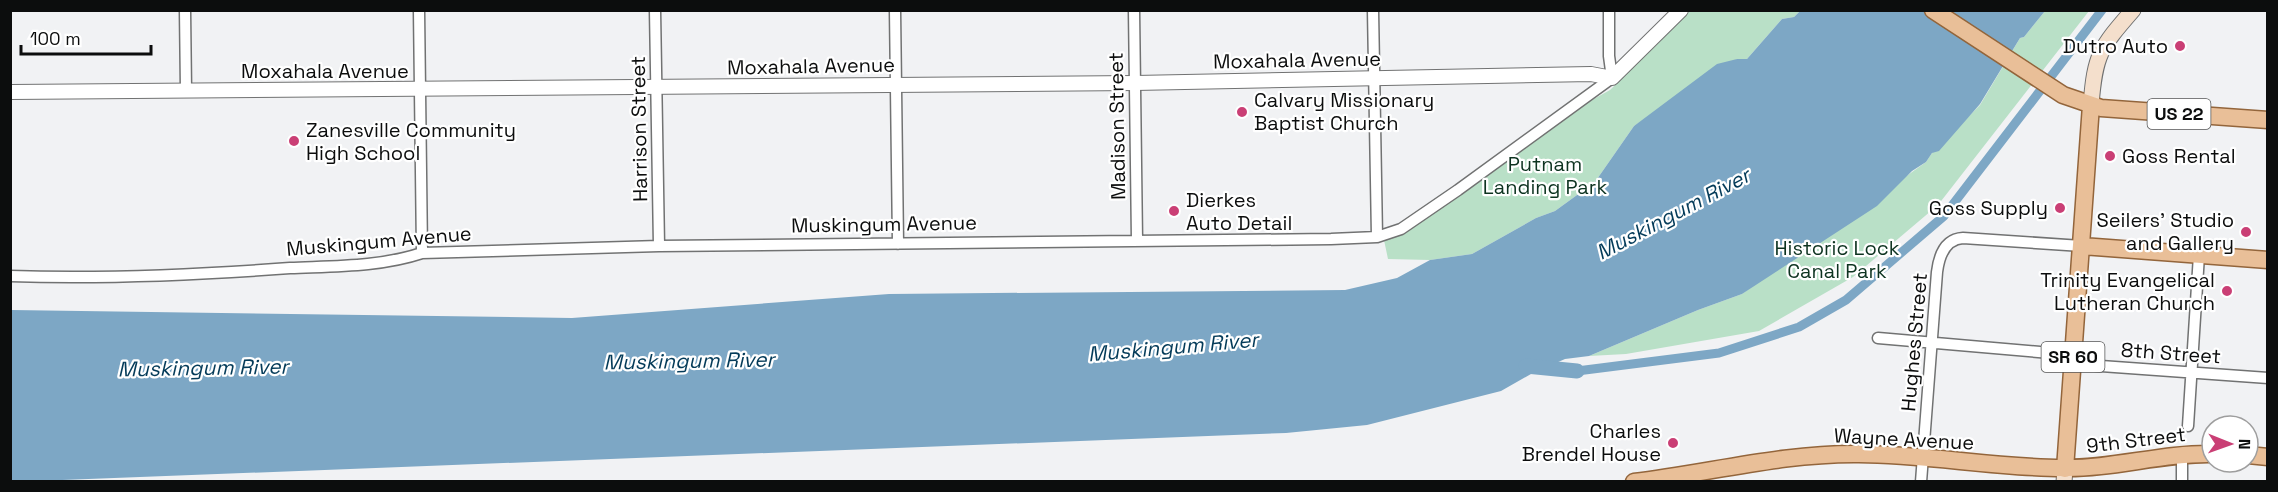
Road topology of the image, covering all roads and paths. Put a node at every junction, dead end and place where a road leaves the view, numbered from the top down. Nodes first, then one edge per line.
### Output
1 (185, 10) edge
2 (419, 10) edge
3 (655, 10) edge
4 (895, 10) edge
5 (1134, 10) edge
6 (1373, 10) edge
7 (1609, 10) edge
8 (1682, 10) edge
9 (1934, 10) edge
10 (2133, 10) edge
11 (1374, 78) junction
12 (1612, 78) junction
13 (1135, 83) junction
14 (896, 85) junction
15 (657, 87) junction
16 (420, 90) junction
17 (10, 92) edge
18 (186, 92) junction
19 (2091, 105) junction
20 (2268, 120) edge
21 (1377, 237) junction
22 (1137, 242) junction
23 (898, 244) junction
24 (659, 246) junction
25 (2082, 246) junction
26 (422, 253) junction
27 (2199, 255) junction
28 (2268, 260) edge
29 (10, 276) edge
30 (1878, 338) dead end
31 (1931, 343) junction
32 (2073, 359) junction
33 (2191, 373) junction
34 (2268, 378) edge
35 (2188, 426) dead end
36 (2182, 453) junction
37 (2200, 454) edge
38 (1923, 459) junction
39 (2065, 475) edge
40 (1634, 482) edge
41 (1921, 482) edge
42 (2182, 482) edge

1 - 18 street
2 - 16 street
3 - 15 street, Harrison Street
4 - 14 street
5 - 13 street, Madison Street
6 - 11 street
7 - 12 street
8 - 12 street, Muskingum Avenue
9 - 19 main road, US 22
10 - 19 main road
11 - 12 street, Moxahala Avenue
11 - 13 street, Moxahala Avenue
11 - 21 street
12 - 21 street, Muskingum Avenue
13 - 14 street, Moxahala Avenue
13 - 22 street, Madison Street
14 - 15 street, Moxahala Avenue
14 - 23 street
15 - 16 street, Moxahala Avenue
15 - 24 street, Harrison Street
16 - 18 street, Moxahala Avenue
16 - 26 street
17 - 18 street, Moxahala Avenue
19 - 20 main road, US 22
19 - 25 main road
21 - 22 street, Muskingum Avenue
22 - 23 street, Muskingum Avenue
23 - 24 street, Muskingum Avenue
24 - 26 street, Muskingum Avenue
25 - 27 main road
25 - 31 street, Hughes Street
25 - 32 main road, SR 60
26 - 29 street, Muskingum Avenue
27 - 28 main road
27 - 33 street
30 - 31 street, 8th Street
31 - 32 street, 8th Street
31 - 38 street, Hughes Street
32 - 33 street, 8th Street
32 - 39 main road, SR 60
33 - 34 street, 8th Street
33 - 35 street
36 - 37 main road, 9th Street
36 - 39 main road, 9th Street
36 - 42 street
38 - 39 main road, Wayne Avenue
38 - 40 main road, Wayne Avenue
38 - 41 street, Hughes Street

